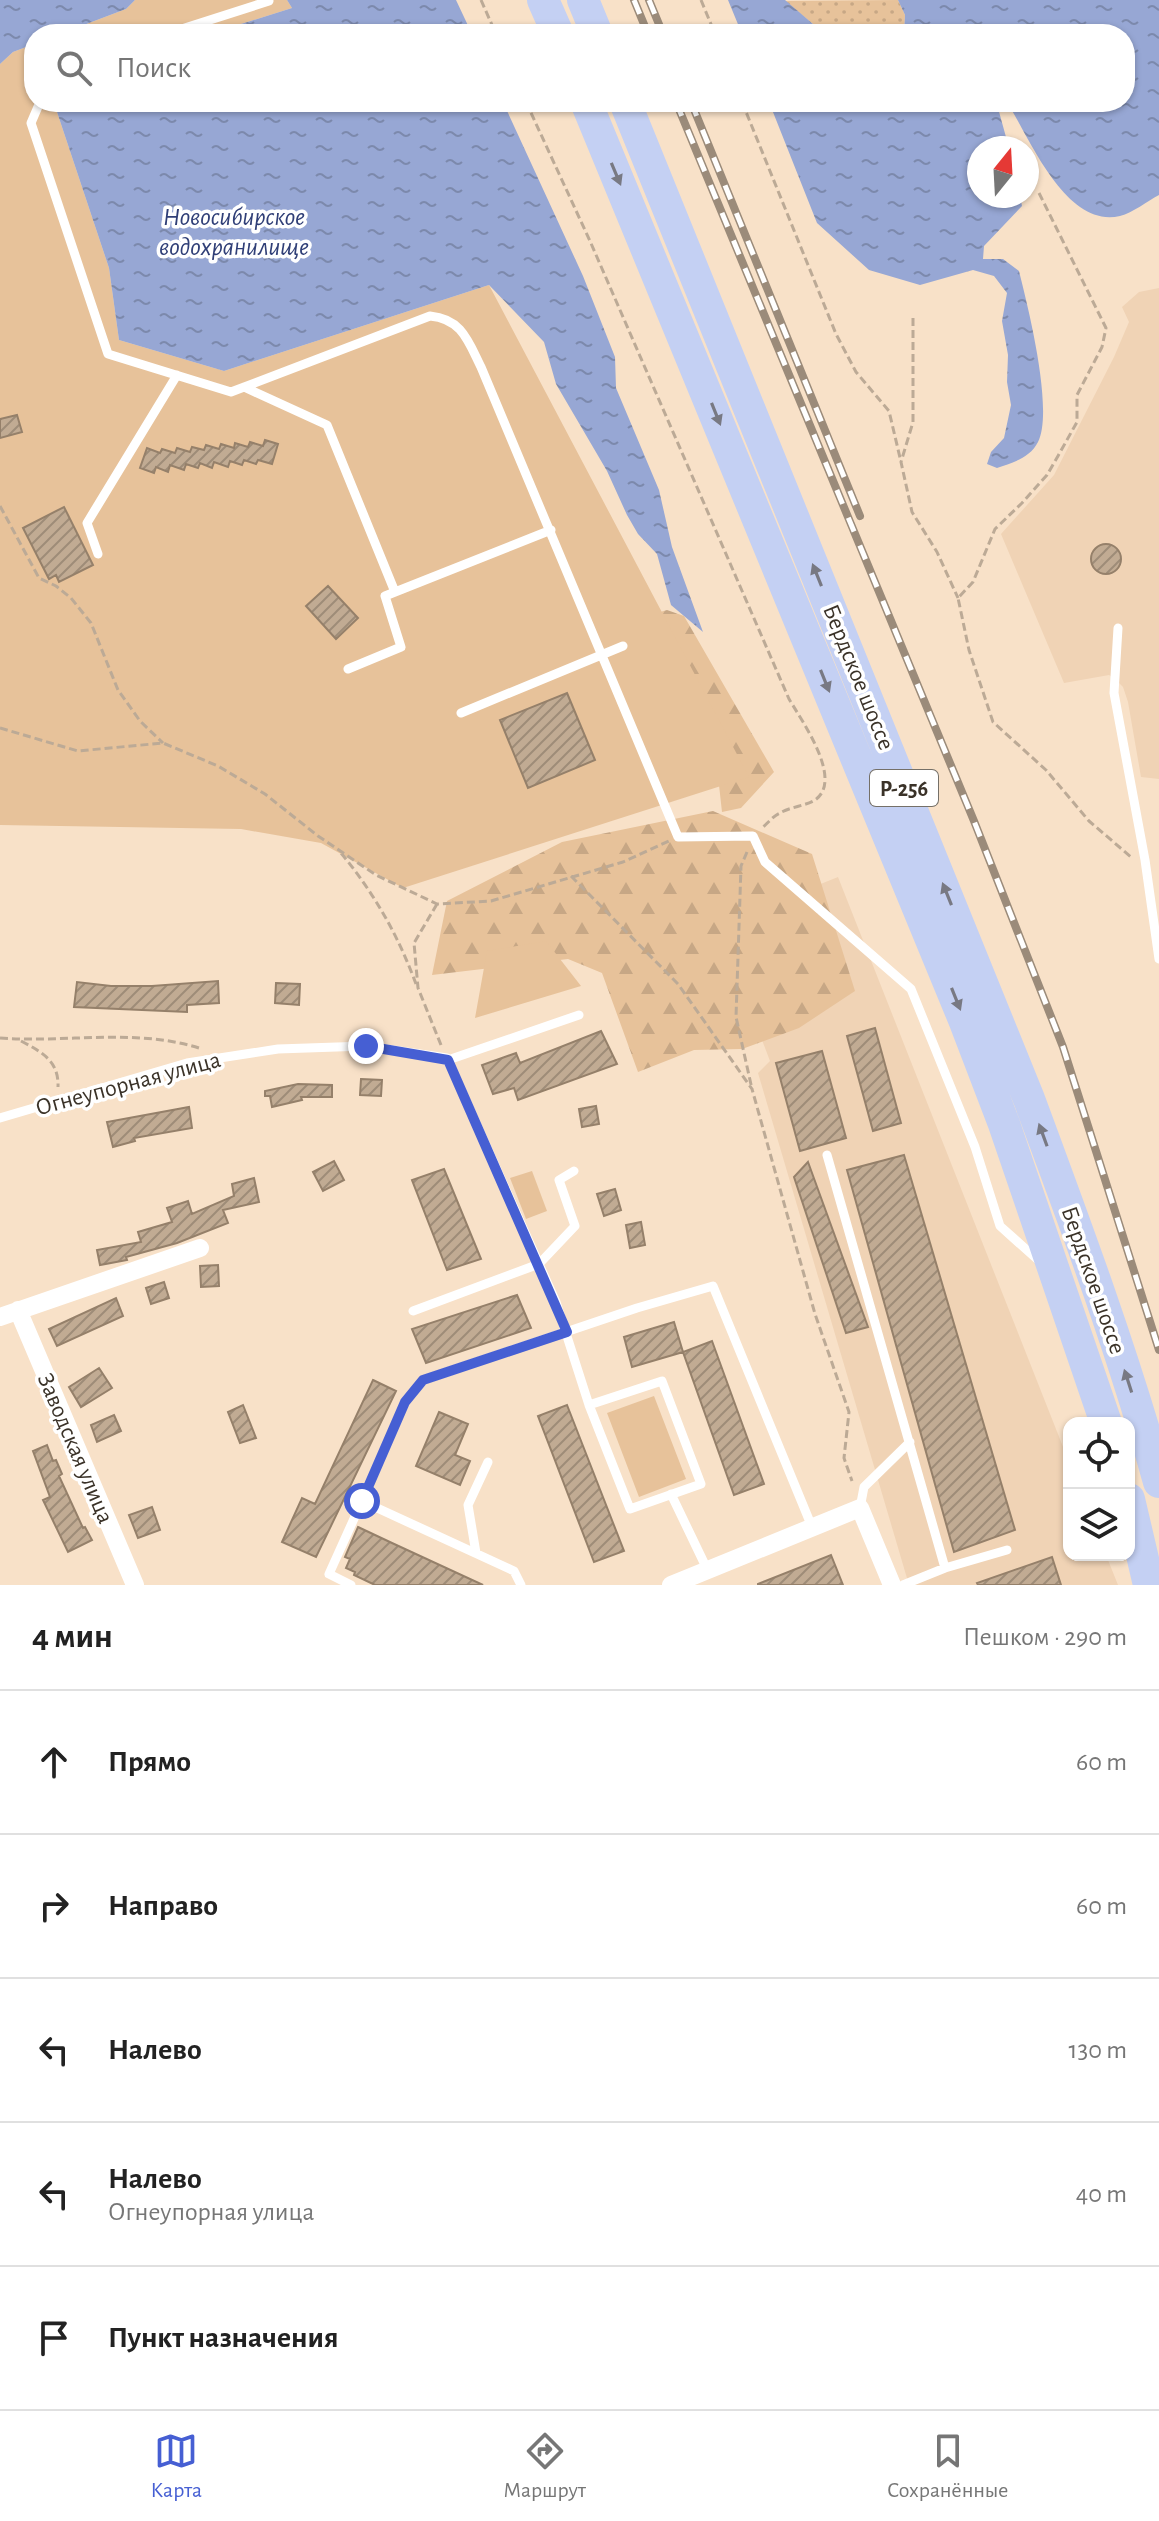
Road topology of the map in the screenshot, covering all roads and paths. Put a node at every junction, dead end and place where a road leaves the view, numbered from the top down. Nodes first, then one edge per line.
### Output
1 (481, 0) edge
2 (543, 0) edge
3 (583, 0) edge
4 (701, 0) edge
5 (269, 1) edge
6 (197, 24) edge
7 (492, 24) edge
8 (554, 24) edge
9 (593, 24) edge
10 (711, 24) edge
11 (36, 112) edge
12 (531, 112) edge
13 (590, 112) edge
14 (629, 112) edge
15 (746, 112) edge
16 (1039, 193) dead end
17 (913, 318) dead end
18 (177, 375) junction
19 (244, 387) junction
20 (901, 462) junction
21 (0, 506) edge
22 (2, 514) edge
23 (551, 530) junction
24 (98, 554) dead end
25 (395, 592) junction
26 (958, 598) junction
27 (1118, 628) dead end
28 (623, 646) dead end
29 (604, 656) junction
30 (348, 669) dead end
31 (461, 713) dead end
32 (0, 728) edge
33 (163, 743) junction
34 (753, 836) junction
35 (678, 837) junction
36 (338, 850) junction
37 (1146, 870) junction
38 (571, 876) junction
39 (437, 904) junction
40 (1159, 959) edge
41 (418, 988) junction
42 (579, 1015) dead end
43 (0, 1038) edge
44 (19, 1039) junction
45 (227, 1057) junction
46 (447, 1059) junction
47 (752, 1089) junction
48 (54, 1102) junction
49 (0, 1118) edge
50 (827, 1155) dead end
51 (574, 1171) dead end
52 (200, 1248) dead end
53 (539, 1264) junction
54 (1056, 1275) junction
55 (18, 1310) junction
56 (413, 1311) dead end
57 (0, 1317) edge
58 (567, 1332) junction
59 (589, 1405) junction
60 (1104, 1417) edge
61 (910, 1442) junction
62 (488, 1462) dead end
63 (1159, 1482) edge
64 (671, 1494) junction
65 (362, 1501) junction
66 (860, 1508) junction
67 (812, 1527) junction
68 (1135, 1529) edge
69 (1007, 1550) dead end
70 (476, 1553) junction
71 (945, 1568) junction
72 (707, 1569) junction
73 (1144, 1574) edge
74 (135, 1585) edge
75 (351, 1585) edge
76 (521, 1585) edge
77 (671, 1585) edge
78 (892, 1585) edge
79 (903, 1585) edge

1 - 7 path
2 - 8 highway
3 - 9 highway
4 - 10 path
5 - 6 lane
11 - 18 lane
12 - 34 path
13 -> 54 highway, Бердское шоссе / Р-256
63 -> 14 highway, Бердское шоссе / Р-256
15 - 20 path
16 - 26 path
17 - 20 path
18 - 19 lane
18 - 24 lane
19 - 23 lane
19 - 25 lane
20 - 26 path
21 - 22 path
22 - 33 path
23 - 25 lane
23 - 29 lane
25 - 30 lane
26 - 37 path
27 - 37 lane
28 - 29 lane
29 - 31 lane
29 - 35 lane
32 - 33 path
33 - 36 path
34 - 35 lane
34 - 47 path
34 - 54 lane
35 - 38 path
36 - 39 path
36 - 41 path
37 - 40 lane
38 - 39 path
38 - 47 path
39 - 41 path
41 - 46 path
42 - 46 lane
43 - 44 path
44 - 45 path
44 - 48 path
45 - 46 lane, Огнеупорная улица
45 - 48 lane, Огнеупорная улица
46 - 53 lane
47 - 66 path
48 - 49 lane, Огнеупорная улица
50 - 61 lane
51 - 53 lane
52 - 55 street
53 - 56 lane
53 - 58 lane
54 - 60 highway, Бердское шоссе / Р-256
55 - 57 street
55 - 74 street, Заводская улица
58 - 59 lane
58 - 65 lane
58 - 67 lane
59 - 64 lane
59 - 64 lane
61 - 66 lane
61 - 71 lane
62 - 70 lane
64 - 72 lane
65 - 70 lane
65 - 75 lane
66 - 67 street
66 - 78 street
67 - 72 street
68 - 73 highway
69 - 71 lane
70 - 76 lane
71 - 79 lane
72 - 77 street

